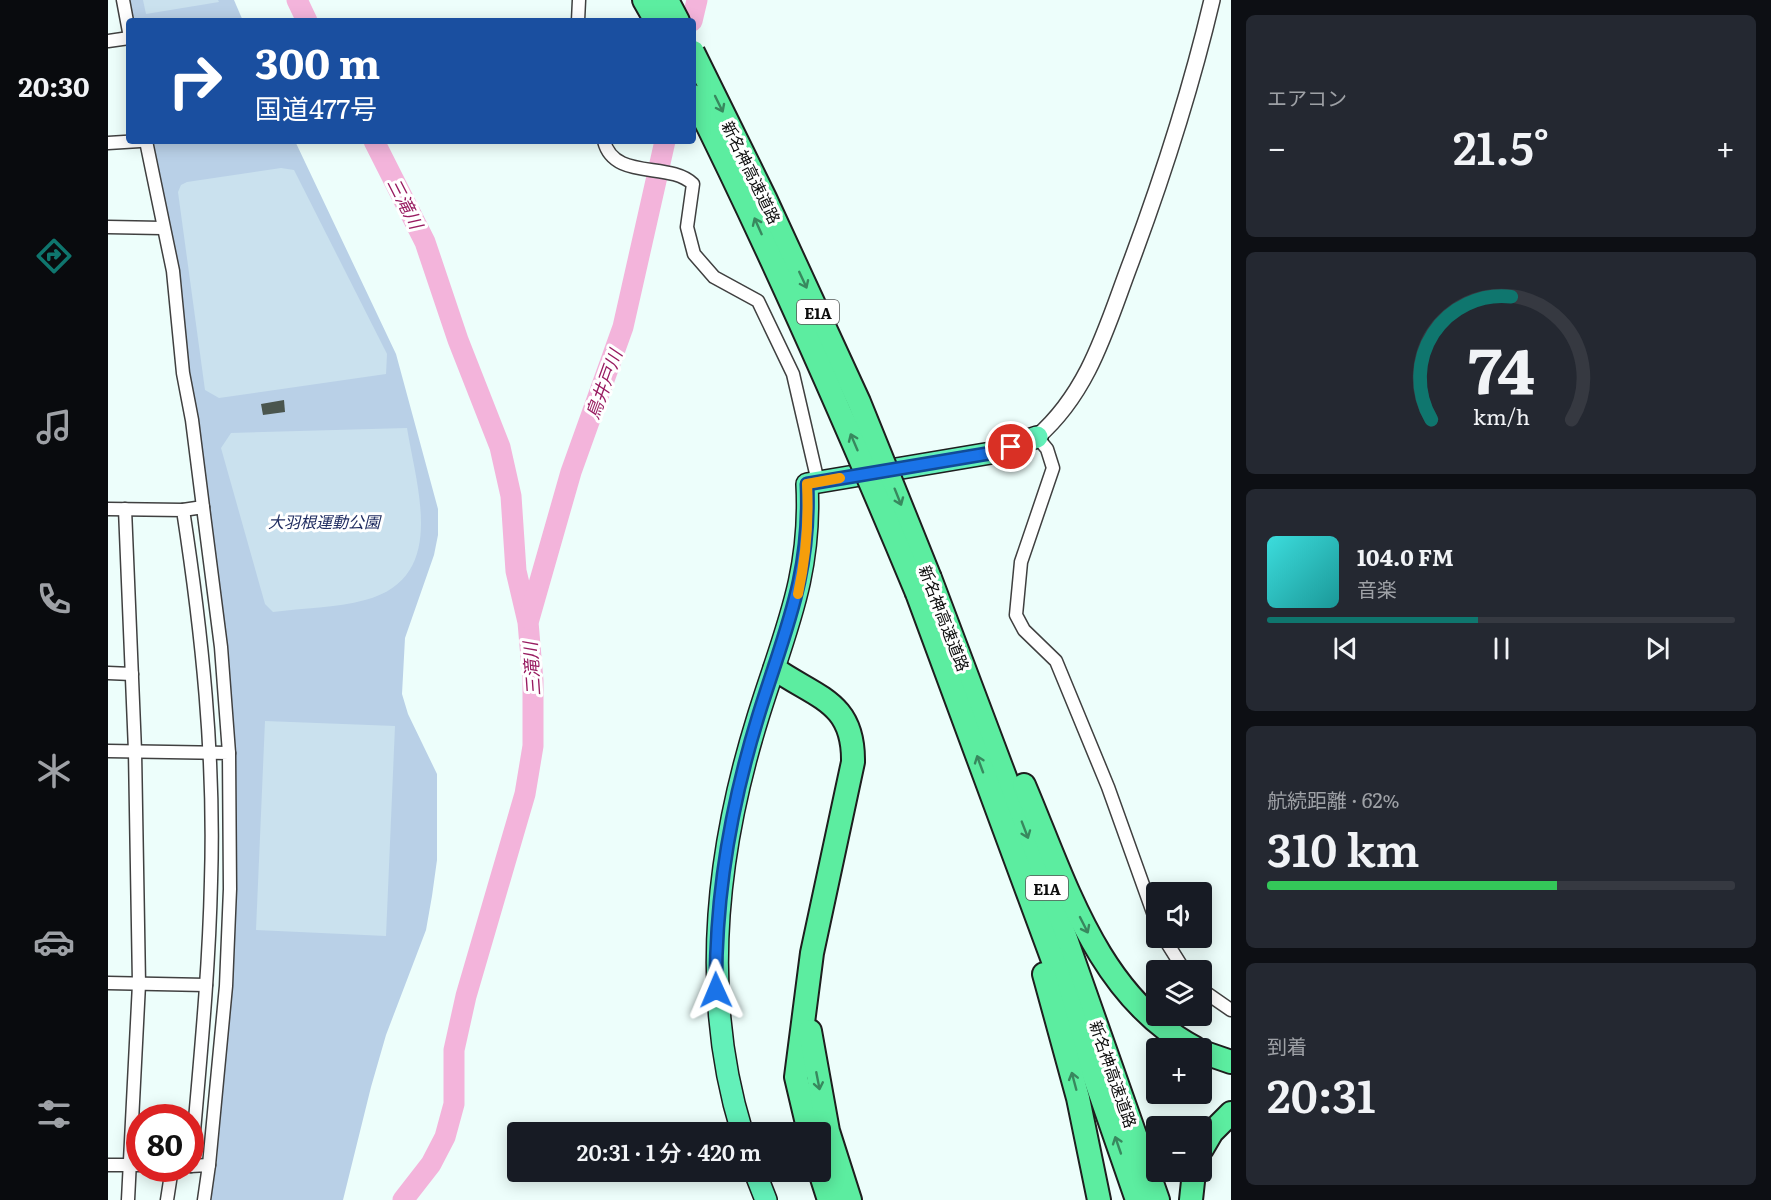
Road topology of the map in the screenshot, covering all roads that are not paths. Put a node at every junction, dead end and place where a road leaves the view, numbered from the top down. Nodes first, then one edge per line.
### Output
1 (123, 0) edge
2 (579, 0) edge
3 (644, 0) edge
4 (667, 0) edge
5 (1212, 0) edge
6 (126, 18) edge
7 (578, 18) edge
8 (654, 18) edge
9 (676, 18) edge
10 (126, 38) edge
11 (108, 41) edge
12 (696, 58) edge
13 (696, 102) edge
14 (126, 142) edge
15 (108, 143) edge
16 (147, 144) edge
17 (605, 144) edge
18 (108, 227) edge
19 (162, 228) junction
20 (1038, 436) junction
21 (818, 482) junction
22 (203, 507) junction
23 (108, 509) edge
24 (126, 509) junction
25 (183, 510) junction
26 (924, 586) junction
27 (940, 604) junction
28 (775, 669) junction
29 (108, 673) edge
30 (132, 674) junction
31 (108, 751) edge
32 (135, 751) junction
33 (210, 752) junction
34 (229, 753) junction
35 (1009, 840) junction
36 (1146, 893) edge
37 (108, 983) edge
38 (139, 984) junction
39 (206, 986) junction
40 (1212, 997) edge
41 (806, 1003) junction
42 (1231, 1010) edge
43 (1178, 1038) edge
44 (1212, 1055) edge
45 (1231, 1062) edge
46 (136, 1104) edge
47 (1231, 1113) edge
48 (740, 1122) edge
49 (807, 1122) edge
50 (1212, 1132) edge
51 (108, 1165) edge
52 (126, 1165) edge
53 (209, 1166) junction
54 (131, 1182) edge
55 (170, 1182) edge
56 (759, 1182) edge
57 (1193, 1182) edge
58 (836, 1193) edge
59 (128, 1200) edge
60 (167, 1200) edge
61 (204, 1200) edge
62 (766, 1200) edge
63 (1099, 1200) edge
64 (1137, 1200) edge
65 (1158, 1200) edge
66 (1191, 1200) edge

1 - 6 street
2 - 7 street
3 - 8 highway
4 - 9 highway
5 - 20 street
10 - 11 street
12 -> 26 highway, 新名神高速道路 / E1A, bridge
26 -> 13 highway, 新名神高速道路 / E1A, bridge
14 - 15 street
16 - 19 street
17 - 21 street
18 - 19 street
19 - 22 street
20 - 21 highway
20 - 36 street
21 - 28 highway
22 - 25 street
22 - 34 street
23 - 24 street
24 - 25 street
24 - 30 street
25 - 33 street
26 - 27 highway, 新名神高速道路 / E1A
35 -> 26 highway, 新名神高速道路 / E1A
27 -> 43 highway
27 -> 65 highway, 新名神高速道路 / E1A
28 - 41 highway
28 - 48 highway
29 - 30 street
30 - 32 street
31 - 32 street
32 - 33 street
32 - 38 street
33 - 34 street
33 - 39 street
34 - 53 street
63 -> 35 highway
64 -> 35 highway, 新名神高速道路 / E1A
37 - 38 street
38 - 39 street
38 - 46 street
39 - 53 street
40 - 42 street
41 - 49 highway
41 -> 58 highway
44 - 45 highway
47 - 50 highway
51 - 52 street
53 - 61 street
54 - 59 street
55 - 60 street
56 - 62 highway
57 - 66 highway

